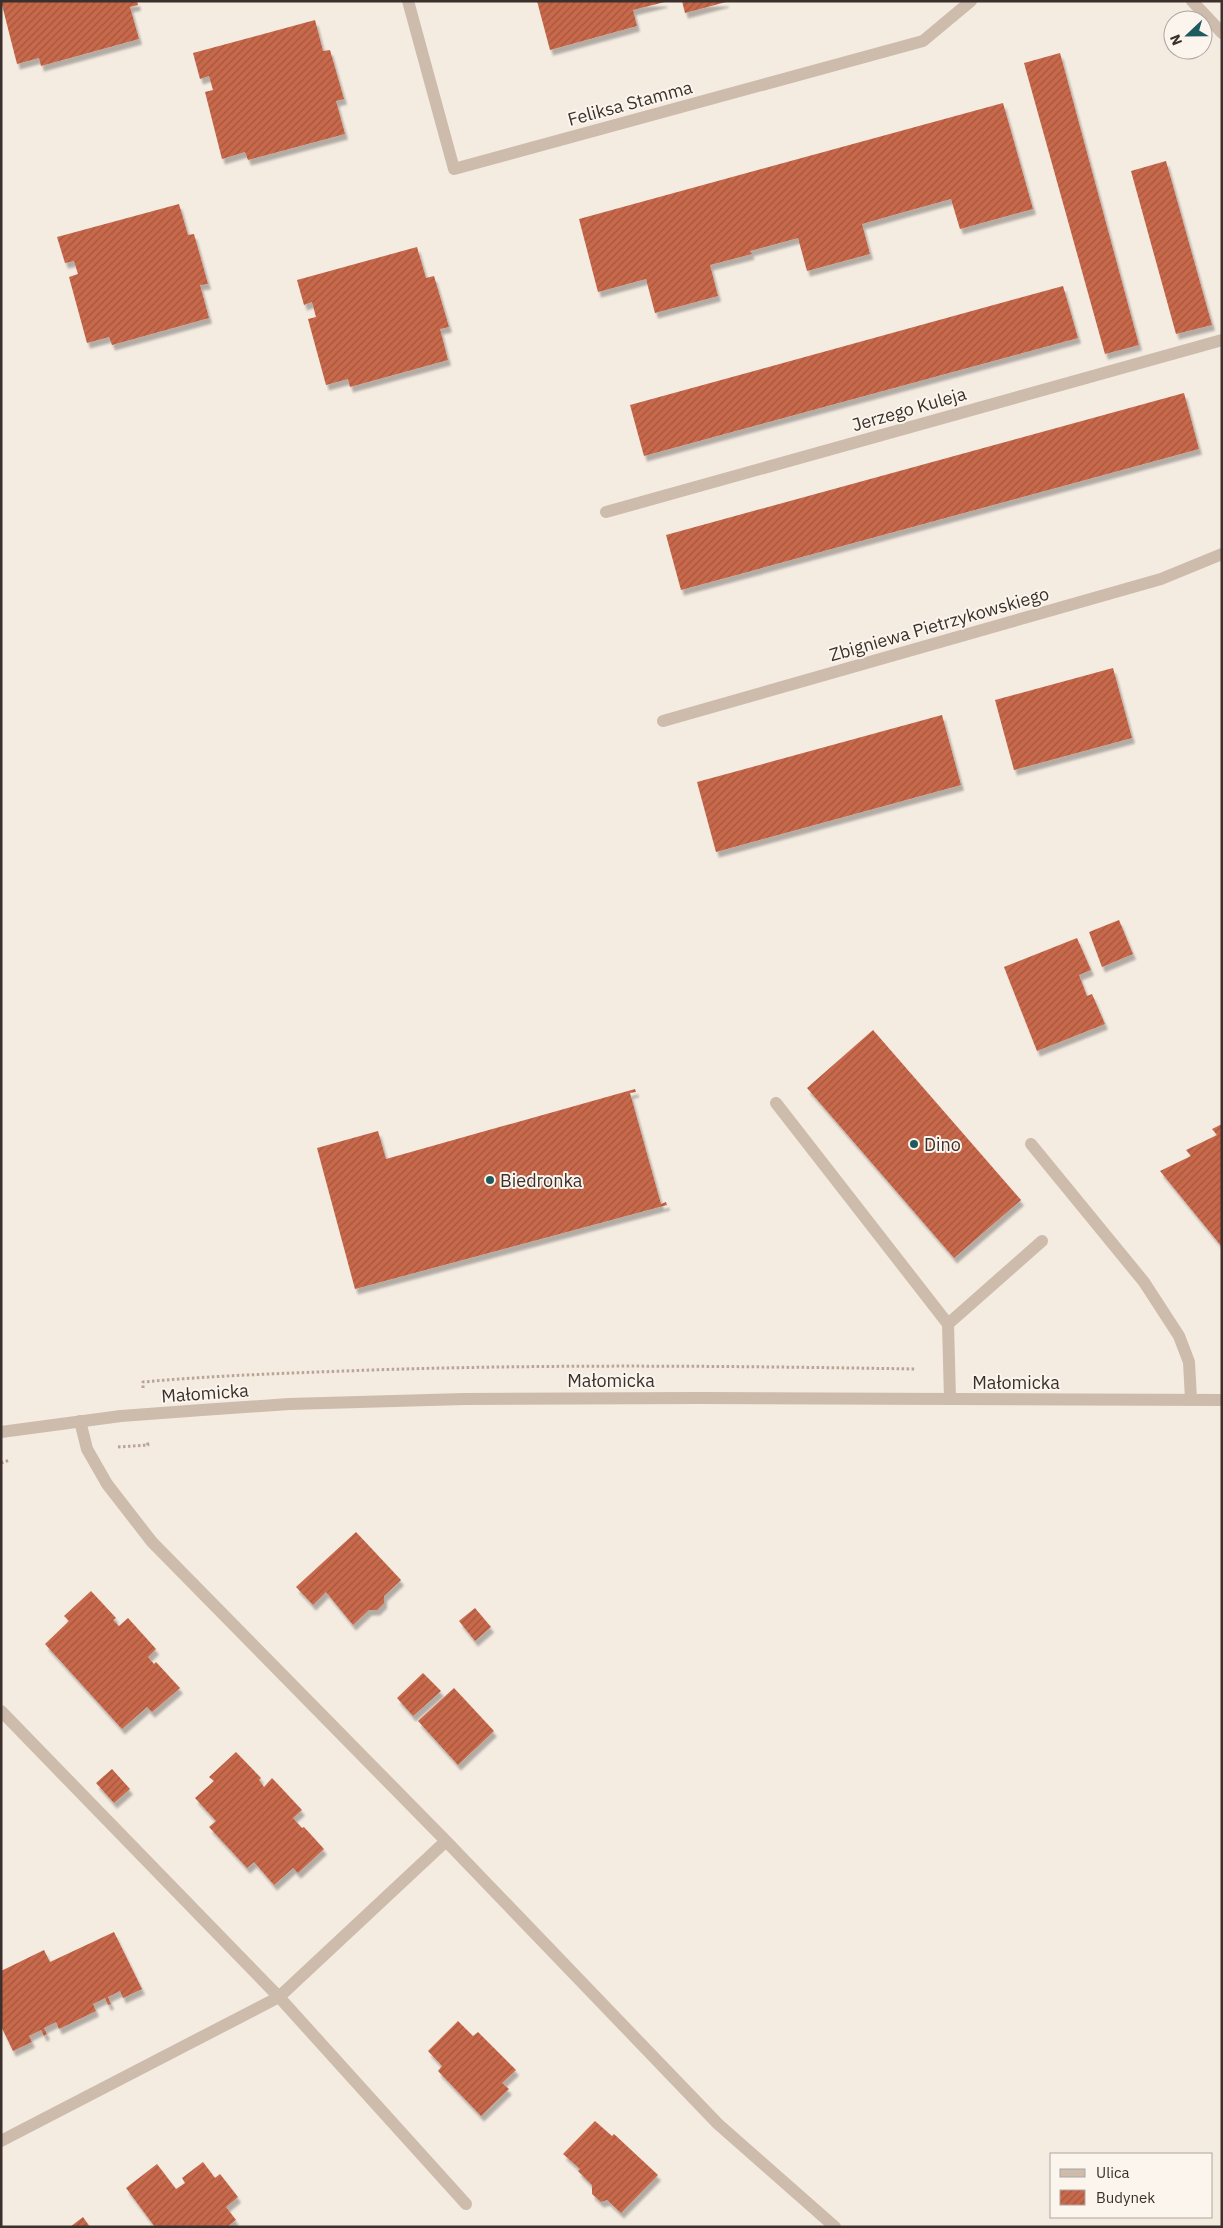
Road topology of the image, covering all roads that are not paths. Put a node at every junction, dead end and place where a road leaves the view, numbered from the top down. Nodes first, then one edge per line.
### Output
1 (408, 1) edge
2 (971, 1) edge
3 (1192, 1) edge
4 (1222, 32) edge
5 (1222, 340) edge
6 (606, 512) dead end
7 (1222, 554) edge
8 (663, 721) dead end
9 (776, 1103) dead end
10 (1031, 1144) dead end
11 (1042, 1241) dead end
12 (948, 1324) junction
13 (950, 1399) junction
14 (1191, 1399) junction
15 (1222, 1400) edge
16 (80, 1420) junction
17 (1, 1432) edge
18 (1, 1711) edge
19 (446, 1841) junction
20 (279, 1997) junction
21 (1, 2141) edge
22 (466, 2204) dead end
23 (836, 2227) edge

1 - 2 street, Feliksa Stamma
3 - 4 street
5 - 6 street, Jerzego Kuleja
7 - 8 street, Zbigniewa Pietrzykowskiego
9 - 12 street
10 - 14 street
11 - 12 street
12 - 13 street
13 - 14 street, Małomicka
13 - 16 street, Małomicka
14 - 15 street, Małomicka
16 - 17 street, Małomicka
16 - 19 street
18 - 20 street
19 - 20 street
19 - 23 street
20 - 21 street
20 - 22 street

